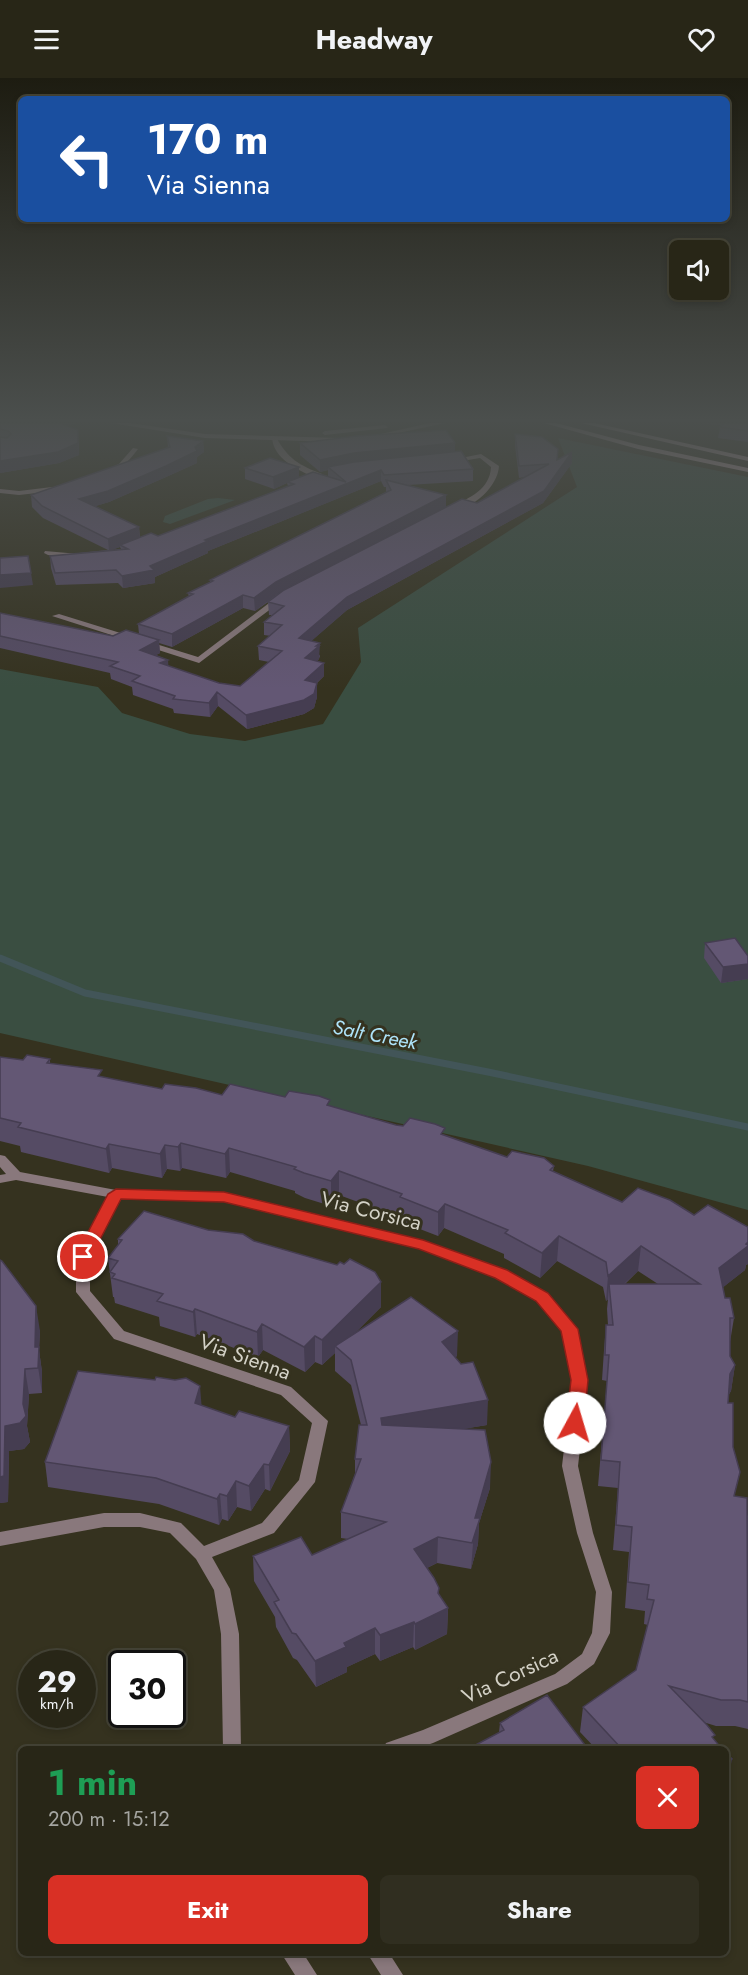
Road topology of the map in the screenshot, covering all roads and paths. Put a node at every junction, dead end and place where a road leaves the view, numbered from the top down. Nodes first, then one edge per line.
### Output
1 (448, 512) edge
2 (444, 514) edge
3 (48, 553) dead end
4 (93, 557) edge
5 (290, 594) edge
6 (56, 616) dead end
7 (0, 1159) edge
8 (16, 1176) junction
9 (0, 1179) edge
10 (116, 1194) junction
11 (0, 1539) edge
12 (202, 1554) junction
13 (232, 1746) edge
14 (401, 1746) edge
15 (293, 1956) edge
16 (379, 1956) edge
17 (307, 1975) edge
18 (393, 1975) edge

1 - 2 street
3 - 4 street
5 - 6 street
7 - 8 street
8 - 9 street, Via Corsica
8 - 10 street, Via Corsica
10 - 12 street, Via Sienna
10 - 14 street, Via Corsica
11 - 12 street
12 - 13 street
15 - 17 street
16 - 18 street

